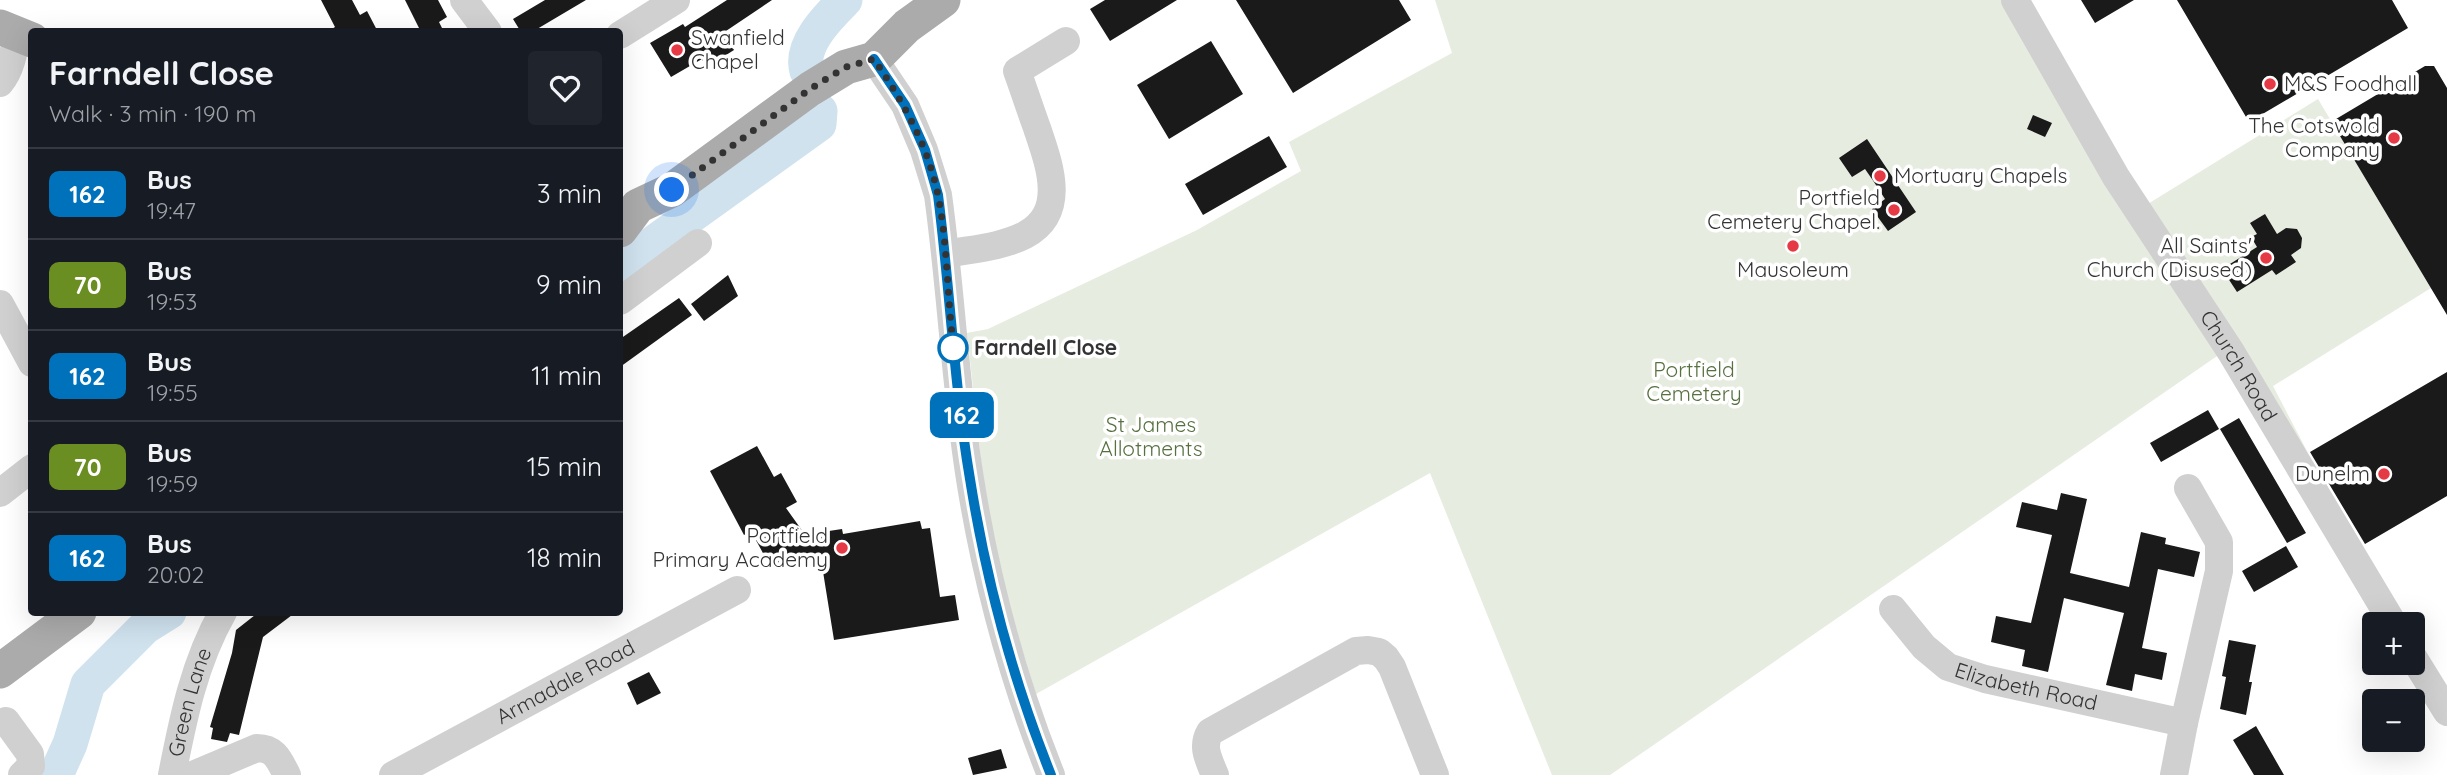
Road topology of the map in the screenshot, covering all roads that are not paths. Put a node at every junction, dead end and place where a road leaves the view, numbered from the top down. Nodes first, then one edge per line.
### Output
1 (464, 0) edge
2 (676, 0) edge
3 (943, 0) edge
4 (2015, 0) edge
5 (485, 28) edge
6 (623, 32) edge
7 (16, 34) edge
8 (1066, 41) dead end
9 (874, 59) junction
10 (0, 83) edge
11 (626, 210) edge
12 (698, 243) dead end
13 (946, 254) junction
14 (623, 299) edge
15 (0, 304) edge
16 (28, 356) edge
17 (28, 471) edge
18 (2188, 488) dead end
19 (0, 493) edge
20 (737, 590) dead end
21 (1893, 609) dead end
22 (2386, 612) edge
23 (74, 616) edge
24 (217, 622) edge
25 (0, 671) edge
26 (2424, 675) edge
27 (2447, 712) edge
28 (6, 721) dead end
29 (2184, 723) junction
30 (22, 775) edge
31 (172, 775) edge
32 (193, 775) edge
33 (287, 775) edge
34 (393, 775) edge
35 (1051, 775) edge
36 (1215, 775) edge
37 (1435, 775) edge
38 (2174, 775) edge

1 - 5 street
2 - 6 street
3 - 9 main road
4 - 22 street, Church Road
7 - 10 street
8 - 13 street
9 - 11 main road
9 - 13 street
12 - 14 street
13 - 35 street
15 - 16 street
17 - 19 street
18 - 29 street
20 - 34 street, Armadale Road
21 - 29 street, Elizabeth Road
23 - 25 main road
24 - 31 street, Green Lane
26 - 27 street
28 - 30 street
29 - 38 street
32 - 33 street
36 - 37 street

